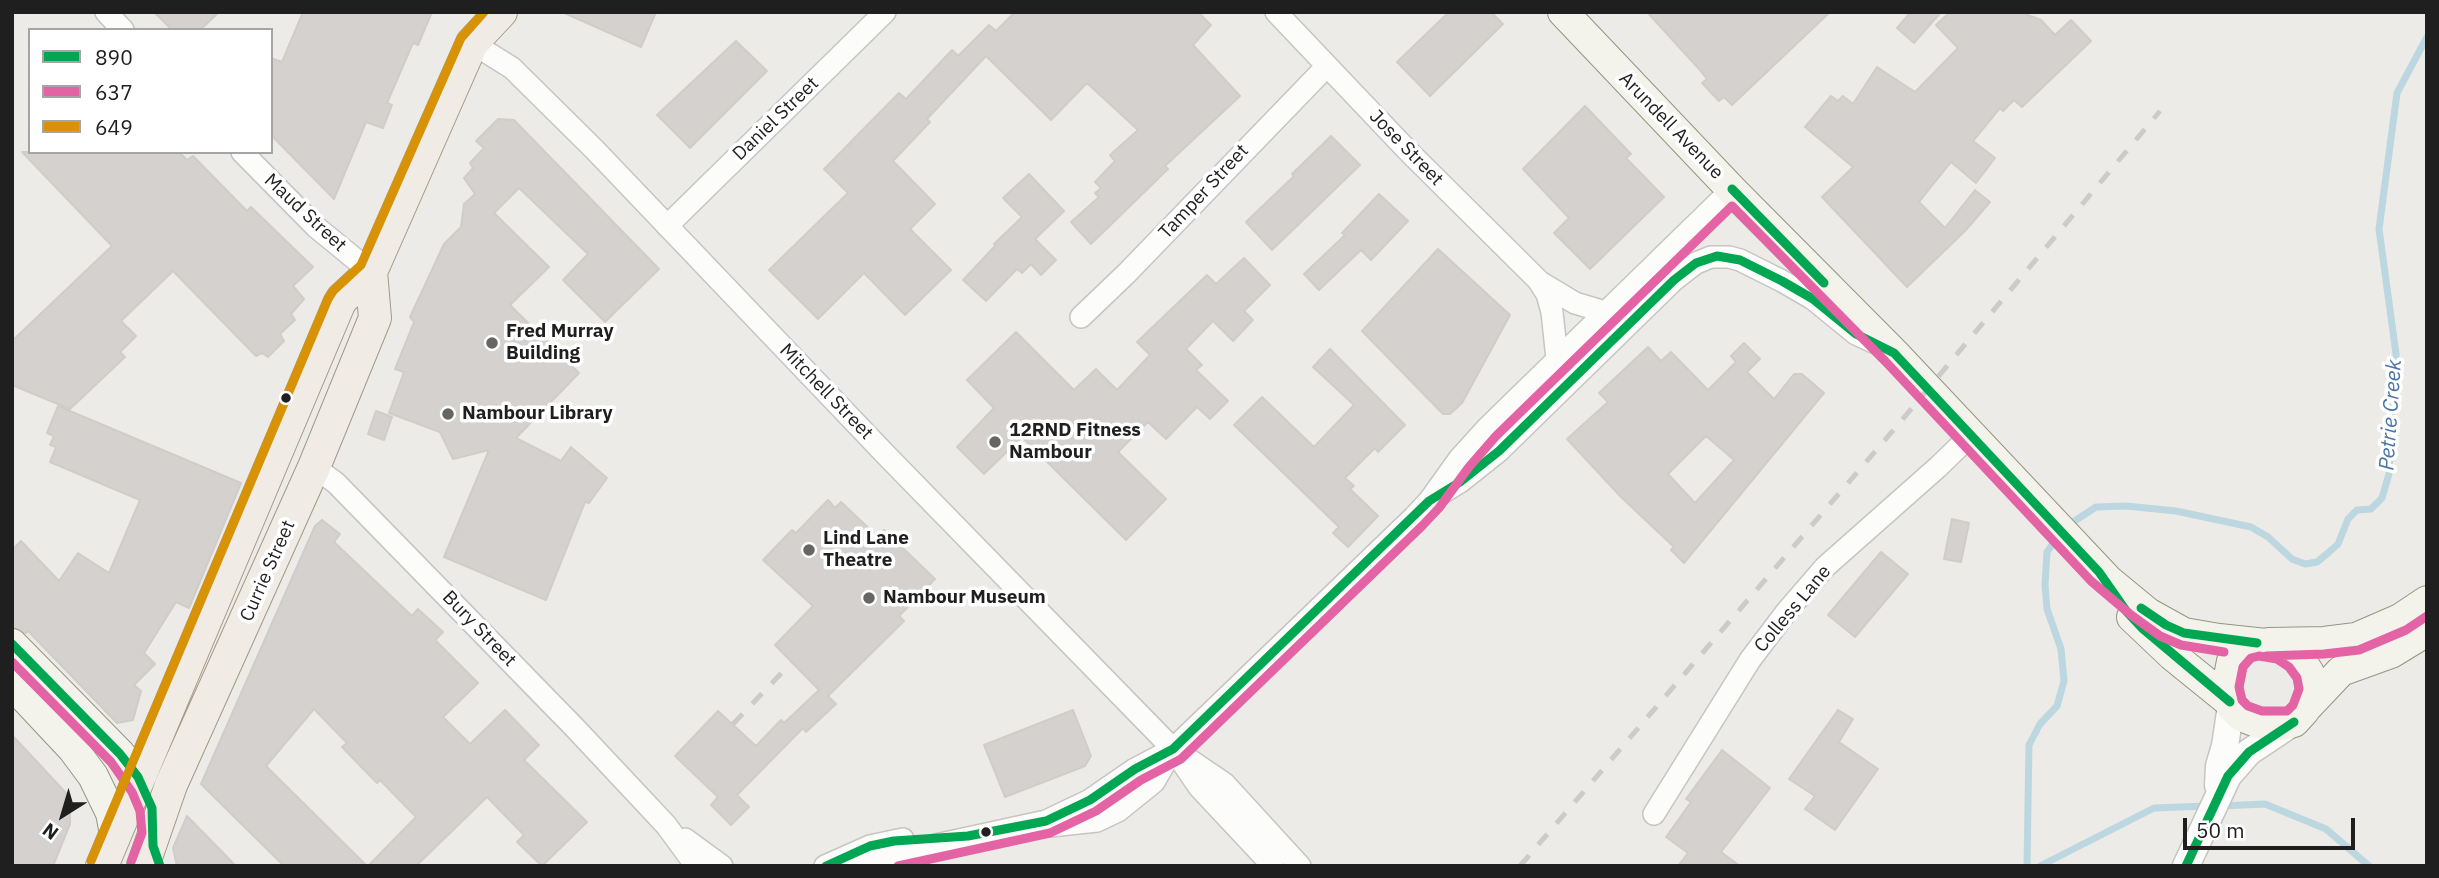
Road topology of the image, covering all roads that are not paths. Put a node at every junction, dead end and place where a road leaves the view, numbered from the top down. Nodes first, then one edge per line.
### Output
1 (106, 12) edge
2 (470, 12) edge
3 (501, 12) edge
4 (885, 12) edge
5 (1276, 12) edge
6 (1563, 12) edge
7 (121, 28) edge
8 (472, 43) junction
9 (1326, 66) junction
10 (244, 154) edge
11 (1732, 190) junction
12 (667, 226) junction
13 (371, 272) junction
14 (1538, 280) junction
15 (1605, 312) junction
16 (1081, 317) dead end
17 (1894, 353) junction
18 (1557, 359) junction
19 (1970, 436) junction
20 (278, 451) junction
21 (314, 467) junction
22 (1429, 501) junction
23 (2110, 583) junction
24 (2427, 601) edge
25 (2427, 631) edge
26 (2262, 643) junction
27 (12, 645) edge
28 (12, 684) edge
29 (2230, 704) junction
30 (2299, 717) junction
31 (1173, 749) junction
32 (138, 777) junction
33 (2221, 783) junction
34 (1654, 814) dead end
35 (666, 825) junction
36 (115, 834) junction
37 (968, 836) junction
38 (152, 851) edge
39 (102, 866) edge
40 (696, 866) edge
41 (722, 866) edge
42 (825, 866) edge
43 (866, 866) edge
44 (1273, 866) edge
45 (1300, 866) edge
46 (2186, 866) edge

1 - 7 street
2 - 8 main road, Currie Street
3 - 8 main road, Currie Street
4 - 12 street, Daniel Street
5 - 9 street, Jose Street
6 - 11 main road, Arundell Avenue
8 - 12 street, Mitchell Street
8 - 13 main road, Currie Street
9 - 14 street, Jose Street
9 - 16 street, Tamper Street
10 - 13 street, Maud Street
11 - 15 street
11 - 17 main road, Arundell Avenue
12 - 31 street, Mitchell Street
13 - 20 main road, Currie Street
13 - 21 main road, Currie Street
14 - 15 street, Jose Street
14 - 18 street, Jose Street
15 - 18 street
17 - 19 main road, Arundell Avenue
17 - 22 street
18 - 22 street
19 - 23 main road, Arundell Avenue
19 - 34 street, Colless Lane
20 - 21 main road, Bury Street
20 - 32 main road, Currie Street
21 - 35 street, Bury Street
21 - 38 main road, Currie Street
22 - 31 street
23 - 26 main road, Arundell Avenue
23 - 29 main road, Arundell Avenue
24 - 26 main road
25 - 30 main road
26 - 29 main road
26 - 30 main road
27 - 32 main road
28 - 36 main road
29 - 30 main road
29 - 33 street
30 - 33 street
31 - 37 street
31 - 44 street, Mitchell Street
31 - 45 street, Mitchell Street
32 - 36 main road, Currie Street
32 - 38 main road
33 - 46 street
35 - 40 street, Bury Street
35 - 41 street, Bury Street
36 - 39 main road, Currie Street
37 - 42 street
37 - 43 street

